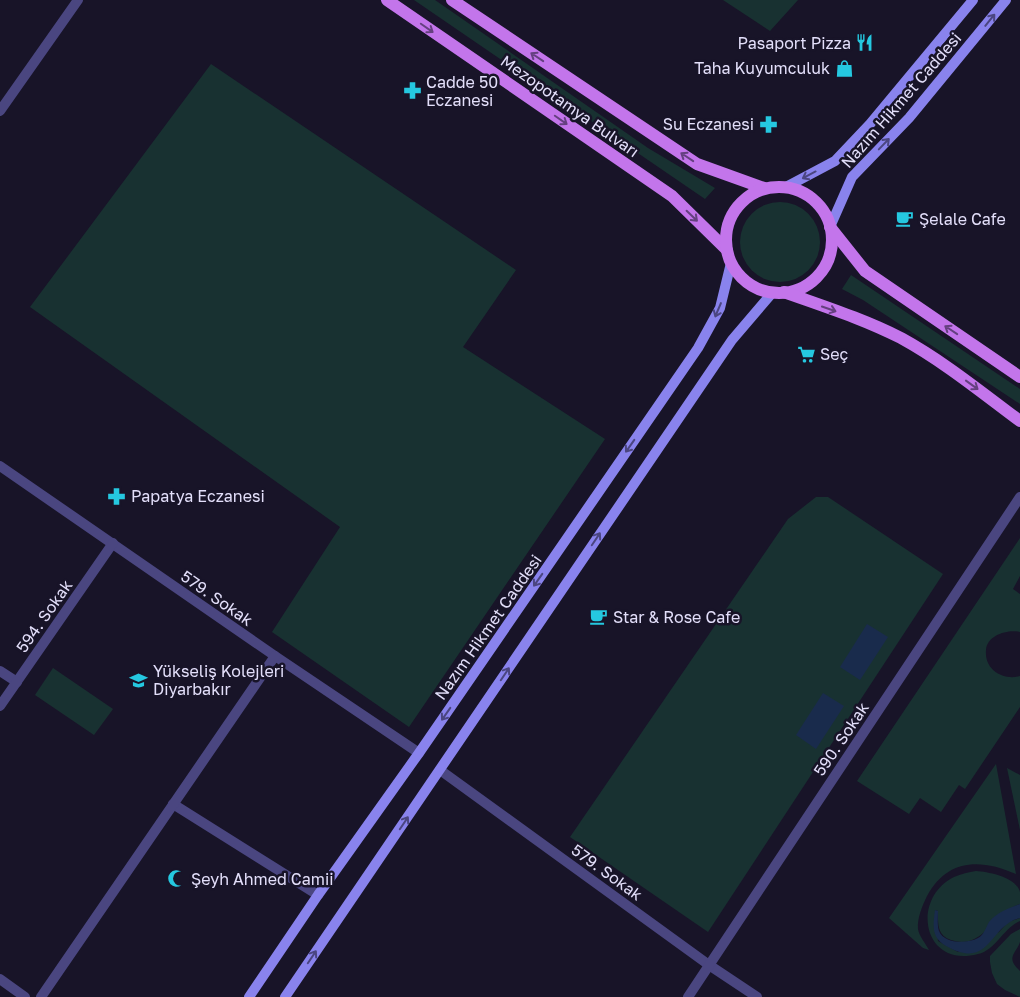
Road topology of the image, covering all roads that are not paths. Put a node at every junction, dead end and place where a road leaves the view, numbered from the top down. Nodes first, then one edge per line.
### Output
1 (78, 0) edge
2 (387, 0) edge
3 (452, 0) edge
4 (972, 0) edge
5 (1006, 0) edge
6 (0, 111) edge
7 (786, 187) junction
8 (764, 188) junction
9 (830, 227) junction
10 (727, 250) junction
11 (731, 263) junction
12 (778, 292) junction
13 (1020, 377) edge
14 (1020, 421) edge
15 (0, 466) edge
16 (1020, 496) edge
17 (113, 544) junction
18 (275, 656) junction
19 (0, 671) edge
20 (17, 682) junction
21 (0, 706) edge
22 (419, 754) junction
23 (440, 770) junction
24 (173, 804) junction
25 (318, 895) junction
26 (710, 965) junction
27 (0, 979) edge
28 (25, 997) edge
29 (41, 997) edge
30 (249, 997) edge
31 (284, 997) edge
32 (688, 997) edge
33 (757, 997) edge

1 - 6 street
2 -> 10 main road, Mezopotamya Bulvarı
8 -> 3 main road, Mezopotamya Bulvarı
4 -> 7 main road, Nazım Hikmet Caddesi
9 -> 5 main road, Nazım Hikmet Caddesi
7 - 8 main road
7 - 9 main road
8 - 10 main road
9 - 12 main road
13 -> 9 main road
10 - 11 main road
11 - 12 main road
11 -> 22 main road, Nazım Hikmet Caddesi
12 -> 14 main road
23 -> 12 main road
15 - 17 street, 579. Sokak
16 - 26 street, 590. Sokak
17 - 18 street, 579. Sokak
17 - 20 street, 594. Sokak
18 - 22 street, 579. Sokak
18 - 24 street
19 - 20 street
20 - 21 street, 594. Sokak
22 - 25 main road, Nazım Hikmet Caddesi
23 - 26 street, 579. Sokak
31 -> 23 main road
24 - 25 street
24 - 29 street
25 - 30 main road, Nazım Hikmet Caddesi
26 - 32 street, 590. Sokak
26 - 33 street, 579. Sokak
27 - 28 street

